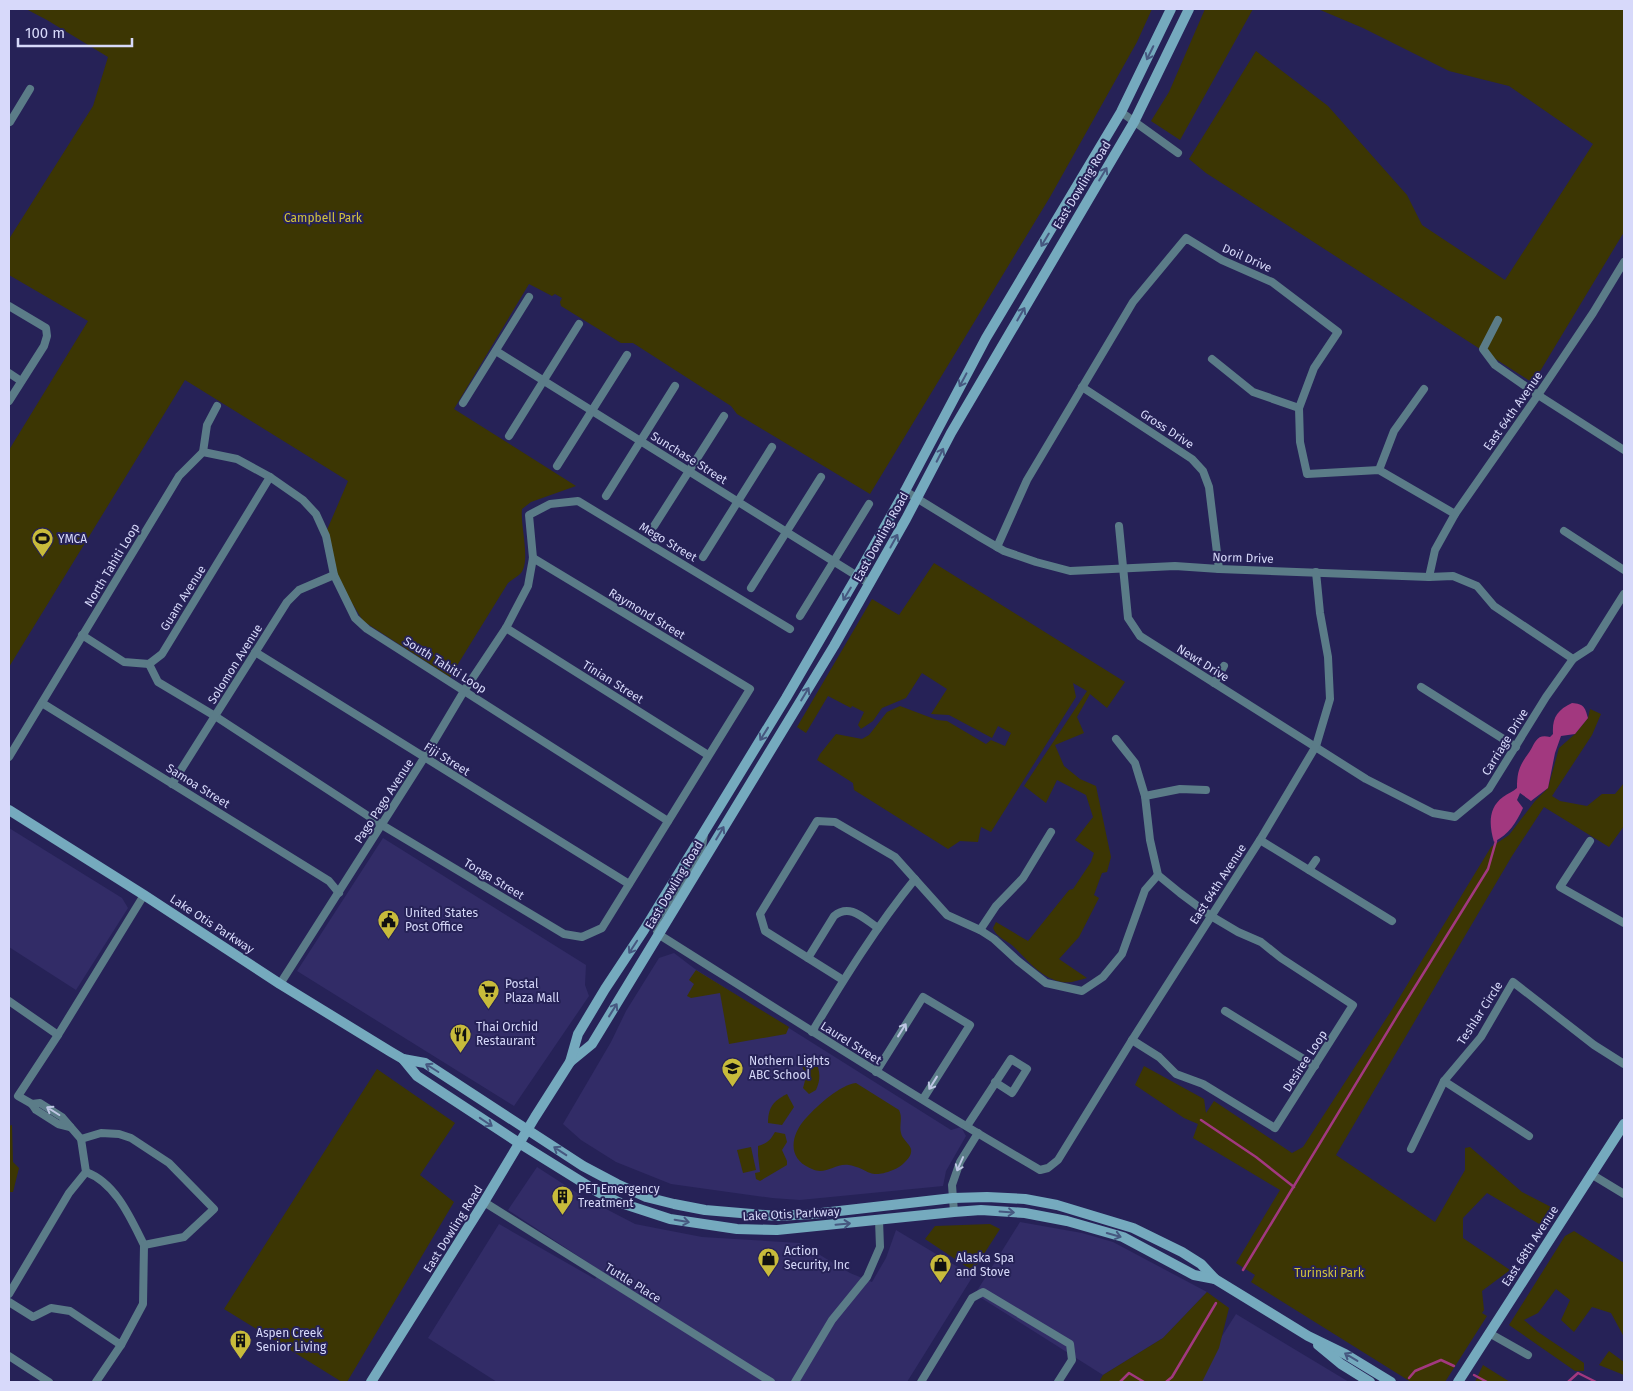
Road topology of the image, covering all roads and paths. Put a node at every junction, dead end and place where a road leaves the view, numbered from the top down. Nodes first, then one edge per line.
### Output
1 (1171, 9) edge
2 (1189, 9) edge
3 (30, 89) dead end
4 (1121, 112) junction
5 (9, 121) edge
6 (1134, 122) junction
7 (1178, 153) dead end
8 (1624, 262) edge
9 (529, 297) dead end
10 (9, 306) edge
11 (1498, 320) dead end
12 (579, 324) dead end
13 (496, 351) junction
14 (627, 356) dead end
15 (1212, 359) dead end
16 (9, 373) edge
17 (544, 380) junction
18 (21, 381) junction
19 (675, 386) dead end
20 (1082, 387) junction
21 (1424, 389) dead end
22 (1538, 395) junction
23 (9, 401) edge
24 (463, 403) dead end
25 (217, 406) dead end
26 (1299, 408) junction
27 (592, 411) junction
28 (724, 416) dead end
29 (509, 436) dead end
30 (641, 441) junction
31 (772, 446) dead end
32 (1624, 450) edge
33 (203, 452) junction
34 (557, 466) dead end
35 (1379, 470) junction
36 (690, 471) junction
37 (270, 477) junction
38 (821, 477) dead end
39 (905, 491) junction
40 (606, 496) dead end
41 (918, 498) junction
42 (738, 502) junction
43 (870, 504) dead end
44 (1455, 514) junction
45 (529, 515) joint
46 (654, 526) dead end
47 (1119, 526) dead end
48 (1564, 531) dead end
49 (787, 532) junction
50 (997, 547) junction
51 (703, 557) dead end
52 (534, 558) junction
53 (834, 562) junction
54 (1122, 569) junction
55 (1218, 569) junction
56 (1624, 570) edge
57 (1316, 572) junction
58 (334, 575) junction
59 (857, 576) junction
60 (1429, 577) junction
61 (870, 584) junction
62 (751, 588) dead end
63 (1624, 594) edge
64 (800, 616) dead end
65 (506, 628) junction
66 (790, 629) dead end
67 (82, 635) junction
68 (255, 652) junction
69 (1574, 659) junction
70 (149, 664) junction
71 (1224, 666) dead end
72 (1214, 683) junction
73 (1421, 687) dead end
74 (750, 689) joint
75 (464, 691) junction
76 (42, 703) junction
77 (215, 716) junction
78 (1116, 740) dead end
79 (1316, 746) junction
80 (1516, 747) junction
81 (708, 755) junction
82 (9, 757) edge
83 (424, 758) junction
84 (172, 784) junction
85 (1206, 790) dead end
86 (1145, 796) junction
87 (9, 810) edge
88 (668, 821) junction
89 (382, 825) junction
90 (705, 829) junction
91 (1052, 832) dead end
92 (1260, 840) junction
93 (1590, 842) dead end
94 (1316, 860) dead end
95 (1309, 870) junction
96 (1158, 875) junction
97 (915, 879) junction
98 (629, 884) junction
99 (339, 893) junction
100 (144, 895) junction
101 (1211, 916) junction
102 (1392, 921) dead end
103 (1624, 923) edge
104 (878, 928) junction
105 (980, 930) junction
106 (658, 934) junction
107 (808, 958) junction
108 (843, 980) junction
109 (280, 984) junction
110 (1082, 991) junction
111 (9, 1001) edge
112 (1085, 1001) dead end
113 (1225, 1011) dead end
114 (812, 1032) junction
115 (58, 1035) junction
116 (1132, 1040) junction
117 (403, 1059) junction
118 (570, 1062) junction
119 (1624, 1064) edge
120 (1315, 1066) junction
121 (876, 1072) junction
122 (1444, 1081) junction
123 (995, 1082) junction
124 (923, 1099) junction
125 (1624, 1124) edge
126 (967, 1126) junction
127 (527, 1129) junction
128 (978, 1133) junction
129 (1529, 1136) dead end
130 (81, 1139) junction
131 (519, 1143) junction
132 (1411, 1149) dead end
133 (1034, 1166) joint
134 (86, 1172) junction
135 (1591, 1174) junction
136 (1624, 1194) edge
137 (953, 1198) junction
138 (484, 1202) junction
139 (910, 1203) junction
140 (954, 1212) junction
141 (879, 1220) junction
142 (1138, 1245) junction
143 (144, 1246) junction
144 (1182, 1252) junction
145 (1215, 1279) junction
146 (9, 1294) edge
147 (9, 1302) edge
148 (1489, 1333) junction
149 (1308, 1336) junction
150 (121, 1345) junction
151 (1528, 1355) dead end
152 (9, 1356) edge
153 (49, 1382) edge
154 (96, 1382) edge
155 (371, 1382) edge
156 (771, 1382) edge
157 (795, 1382) edge
158 (921, 1382) edge
159 (1058, 1382) edge
160 (1370, 1382) edge
161 (1391, 1382) edge
162 (1458, 1382) edge

1 -> 4 main road, East Dowling Road
2 - 6 main road, East Dowling Road
3 - 5 street
4 - 6 street
4 -> 39 main road, East Dowling Road
6 - 7 street
41 -> 6 main road, East Dowling Road
8 - 22 street, East 64th Avenue
9 - 13 street
10 - 18 street
11 - 22 street
12 - 17 street
13 - 17 street, Sunchase Street
13 - 24 street
14 - 27 street
15 - 26 street
16 - 18 street
17 - 27 street, Sunchase Street
17 - 29 street
18 - 23 street
19 - 30 street
20 - 26 street, Doil Drive
20 - 50 street, Doil Drive
20 - 55 street, Gross Drive
21 - 35 street
22 - 32 street
22 - 44 street, East 64th Avenue
25 - 33 street
26 - 35 street, Doil Drive
27 - 30 street, Sunchase Street
27 - 34 street
28 - 36 street
30 - 36 street, Sunchase Street
30 - 40 street
31 - 42 street
33 - 37 street
33 - 67 street, North Tahiti Loop
35 - 44 street
36 - 42 street, Sunchase Street
36 - 46 street
37 - 58 street, South Tahiti Loop
37 - 70 street, Guam Avenue
38 - 49 street
39 - 41 street, Norm Drive
39 - 59 main road, East Dowling Road
41 - 50 street, Norm Drive
61 -> 41 main road, East Dowling Road
42 - 49 street, Sunchase Street
42 - 51 street
43 - 53 street
44 - 60 street, East 64th Avenue
45 - 52 street, Pago Pago Avenue
45 - 66 street, Mego Street
47 - 54 street, Newt Drive
48 - 56 street
49 - 53 street, Sunchase Street
49 - 62 street
50 - 54 street, Norm Drive
52 - 65 street, Pago Pago Avenue
52 - 74 street, Raymond Street
53 - 59 street, Sunchase Street
53 - 64 street
54 - 55 street, Norm Drive
54 - 72 street, Newt Drive
55 - 57 street, Norm Drive
57 - 60 street, Norm Drive
57 - 79 street, East 64th Avenue
58 - 68 street, Solomon Avenue
58 - 75 street, South Tahiti Loop
59 - 61 street, Sunchase Street
59 -> 90 main road, East Dowling Road
60 - 69 street, Norm Drive
106 -> 61 main road, East Dowling Road
63 - 69 street, Carriage Drive
65 - 75 street, Pago Pago Avenue
65 - 81 street, Tinian Street
67 - 70 street
67 - 76 street, North Tahiti Loop
68 - 77 street, Solomon Avenue
68 - 83 street, Fiji Street
69 - 80 street, Carriage Drive
70 - 77 street, Tonga Street
71 - 72 street
72 - 79 street, Newt Drive
73 - 80 street
74 - 81 street, Tonga Street
75 - 83 street, Pago Pago Avenue
75 - 88 street, South Tahiti Loop
76 - 82 street, North Tahiti Loop
76 - 84 street, Samoa Street
77 - 84 street, Solomon Avenue
77 - 89 street, Tonga Street
78 - 86 street
79 - 80 street, Carriage Drive
79 - 92 street, East 64th Avenue
81 - 88 street, Tonga Street
83 - 89 street, Pago Pago Avenue
83 - 98 street, Fiji Street
84 - 99 street, Samoa Street
85 - 86 street
86 - 96 street
87 - 100 main road, Lake Otis Parkway
88 - 98 street, Tonga Street
89 - 98 street, Tonga Street
89 - 99 street, Pago Pago Avenue
90 - 106 street
90 -> 118 main road, East Dowling Road
91 - 105 street
92 - 95 street
92 - 101 street, East 64th Avenue
93 - 103 street
94 - 95 street
95 - 102 street
96 - 101 street
96 - 110 street
97 - 104 street
97 - 105 street
97 - 107 street
99 - 109 street, Pago Pago Avenue
100 - 109 main road, Lake Otis Parkway
100 - 115 street
101 - 116 street, East 64th Avenue
101 - 120 street, Desiree Loop
104 - 107 street
104 - 108 street
105 - 110 street
106 - 114 street, Laurel Street
118 -> 106 main road, East Dowling Road
107 - 108 street
108 - 114 street
109 - 117 main road, Lake Otis Parkway
110 - 112 street
111 - 115 street
113 - 120 street
114 - 121 street, Laurel Street
115 - 130 street
116 - 120 street, Desiree Loop
116 - 133 street, East 64th Avenue
127 -> 117 main road, Lake Otis Parkway
117 -> 131 main road, Lake Otis Parkway
118 - 127 main road, East Dowling Road
119 - 122 street, Teshlar Circle
121 - 124 street, Laurel Street
121 -> 124 street
122 - 129 street
122 - 132 street, Teshlar Circle
123 - 123 street
123 - 126 street
124 - 126 street, Laurel Street
125 - 135 main road, East 68th Avenue
126 - 128 street, Laurel Street
127 - 131 main road, East Dowling Road
139 -> 127 main road, Lake Otis Parkway
128 - 133 street, Laurel Street
128 -> 137 street
130 - 134 street
130 - 143 street
131 - 138 main road, East Dowling Road
131 -> 141 main road, Lake Otis Parkway
134 - 143 street
134 - 146 street
135 - 136 street
135 - 148 main road, East 68th Avenue
137 - 139 main road, Lake Otis Parkway
137 - 140 street
137 - 144 main road, Lake Otis Parkway
138 - 155 main road, East Dowling Road
138 - 156 street, Tuttle Place
139 - 141 main road
140 - 141 main road, Lake Otis Parkway
140 -> 142 main road, Lake Otis Parkway
141 - 157 street
142 - 144 main road
142 - 145 main road, Lake Otis Parkway
143 - 150 street
144 - 145 main road, Lake Otis Parkway
145 - 149 main road, Lake Otis Parkway
147 - 150 street
148 - 151 street
148 - 162 main road, East 68th Avenue
149 - 160 main road, Lake Otis Parkway
161 -> 149 main road, Lake Otis Parkway
150 - 154 street
152 - 153 street
158 - 159 street

